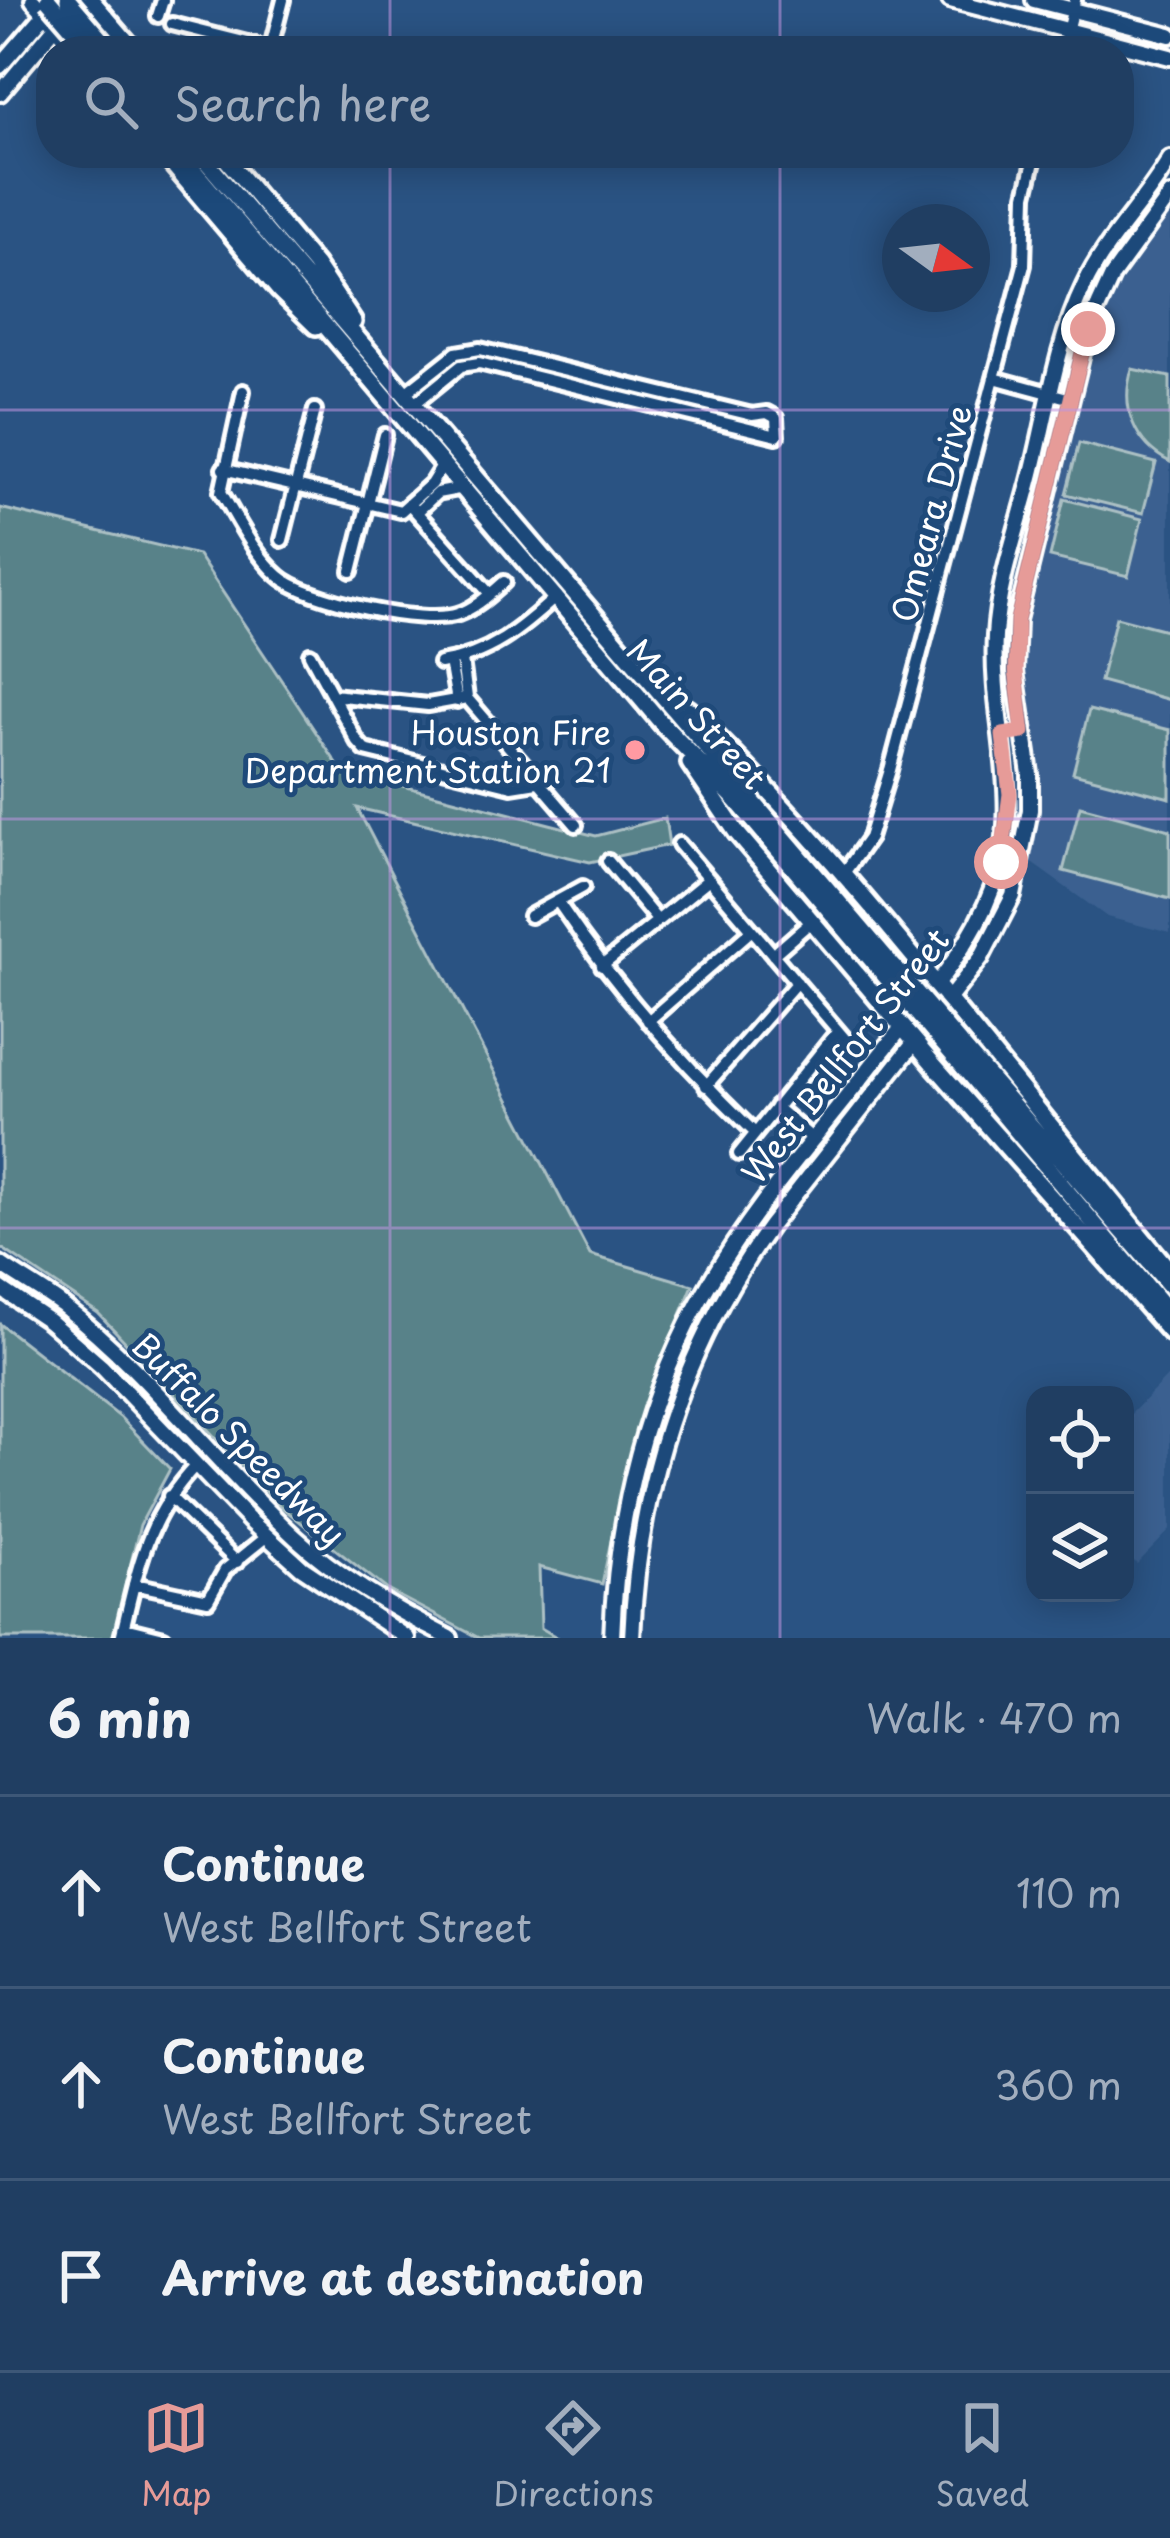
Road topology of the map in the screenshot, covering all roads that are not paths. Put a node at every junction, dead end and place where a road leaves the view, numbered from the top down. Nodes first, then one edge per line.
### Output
1 (33, 0) edge
2 (68, 0) edge
3 (79, 0) edge
4 (91, 0) edge
5 (163, 0) edge
6 (283, 0) edge
7 (1034, 0) edge
8 (957, 1) edge
9 (50, 5) edge
10 (1074, 5) edge
11 (158, 16) dead end
12 (111, 22) junction
13 (172, 24) dead end
14 (58, 28) junction
15 (1067, 30) junction
16 (1170, 35) edge
17 (51, 36) edge
18 (65, 36) edge
19 (83, 36) edge
20 (88, 36) edge
21 (94, 36) edge
22 (123, 36) edge
23 (220, 36) edge
24 (274, 36) edge
25 (1066, 36) edge
26 (1090, 36) edge
27 (1134, 48) edge
28 (36, 53) edge
29 (1170, 57) edge
30 (0, 66) edge
31 (0, 93) edge
32 (1170, 158) edge
33 (176, 168) edge
34 (193, 168) edge
35 (212, 168) edge
36 (234, 168) edge
37 (1032, 168) edge
38 (1150, 190) junction
39 (1167, 200) edge
40 (503, 362) junction
41 (994, 378) junction
42 (392, 379) junction
43 (626, 385) junction
44 (242, 391) dead end
45 (1052, 394) junction
46 (622, 399) junction
47 (1071, 399) junction
48 (403, 400) junction
49 (315, 410) dead end
50 (385, 435) dead end
51 (443, 464) junction
52 (223, 469) junction
53 (295, 488) junction
54 (464, 488) junction
55 (429, 494) junction
56 (367, 505) junction
57 (413, 508) junction
58 (282, 540) dead end
59 (351, 571) dead end
60 (504, 582) dead end
61 (1003, 589) junction
62 (490, 594) junction
63 (1023, 594) junction
64 (557, 596) junction
65 (614, 638) junction
66 (310, 654) dead end
67 (332, 694) junction
68 (462, 700) junction
69 (664, 726) junction
70 (1023, 732) junction
71 (1003, 735) junction
72 (537, 782) junction
73 (576, 825) dead end
74 (679, 844) dead end
75 (608, 861) dead end
76 (1001, 862) junction
77 (1021, 869) junction
78 (842, 877) junction
79 (709, 879) junction
80 (583, 887) dead end
81 (558, 902) junction
82 (530, 916) dead end
83 (657, 920) junction
84 (814, 924) junction
85 (752, 930) junction
86 (776, 957) junction
87 (915, 962) junction
88 (602, 966) junction
89 (890, 972) junction
90 (796, 982) junction
91 (935, 985) junction
92 (874, 994) junction
93 (949, 1002) junction
94 (648, 1021) junction
95 (901, 1026) junction
96 (838, 1030) junction
97 (981, 1038) junction
98 (915, 1042) junction
99 (850, 1046) dead end
100 (963, 1056) junction
101 (935, 1066) junction
102 (706, 1086) junction
103 (776, 1107) junction
104 (755, 1133) junction
105 (814, 1140) junction
106 (828, 1152) junction
107 (739, 1154) dead end
108 (730, 1252) junction
109 (744, 1262) junction
110 (0, 1264) edge
111 (1170, 1271) edge
112 (1170, 1286) edge
113 (0, 1288) edge
114 (1170, 1314) edge
115 (1170, 1332) edge
116 (98, 1336) junction
117 (86, 1353) junction
118 (641, 1444) junction
119 (209, 1451) junction
120 (660, 1451) junction
121 (196, 1465) junction
122 (169, 1496) junction
123 (266, 1536) junction
124 (296, 1538) junction
125 (284, 1552) junction
126 (618, 1553) junction
127 (639, 1554) junction
128 (237, 1562) junction
129 (134, 1585) junction
130 (123, 1633) edge
131 (164, 1638) edge
132 (406, 1638) edge
133 (450, 1638) edge
134 (612, 1638) edge
135 (632, 1638) edge

1 - 9 main road
2 - 21 highway, bridge
3 - 14 main road
4 - 12 highway
5 - 11 street
6 - 24 street
7 - 10 main road
8 - 15 main road
9 - 14 main road
9 - 20 highway, bridge
9 - 30 main road
10 - 15 street
10 - 16 main road
12 - 19 highway
12 - 22 highway
13 - 23 street
14 - 17 main road
14 - 18 highway
15 - 25 street
15 - 26 main road
27 - 29 main road
28 - 31 main road
32 - 38 main road, West Bellfort Street
33 - 48 highway
34 - 48 highway, Main Street
35 - 42 highway, Main Street
36 - 42 highway
37 - 41 street, Omeara Drive
38 - 39 main road
38 - 45 main road, West Bellfort Street
39 - 47 main road, West Bellfort Street
40 - 43 street
40 - 46 street
40 - 48 street
41 - 45 street
41 - 78 street, Omeara Drive
42 - 48 highway, Main Street
43 - 46 street
43 - 46 street
44 - 52 street
45 - 47 street
45 - 61 main road, West Bellfort Street
47 - 63 main road, West Bellfort Street
48 - 51 highway, Main Street
48 - 65 highway, Main Street
49 - 53 street
50 - 56 street
51 - 54 highway, Main Street
51 - 55 street
52 - 53 street
52 - 62 street
53 - 56 street
53 - 58 street
54 - 55 street
54 - 64 highway, Main Street
55 - 57 street
56 - 57 street
56 - 59 street
57 - 62 street
60 - 62 street
61 - 63 main road
61 - 71 main road, West Bellfort Street
63 - 70 main road, West Bellfort Street
64 - 68 street
64 - 69 highway, Main Street
65 - 78 highway
65 - 89 highway, Main Street
66 - 67 street
67 - 68 street
67 - 72 street
68 - 72 street
69 - 84 highway
69 - 89 highway, Main Street
70 - 71 main road
70 - 77 main road, West Bellfort Street
71 - 76 main road, West Bellfort Street
72 - 73 street
74 - 79 street
75 - 83 street
76 - 77 main road
76 - 91 main road, West Bellfort Street
77 - 93 main road, West Bellfort Street
78 - 87 highway
79 - 83 street
79 - 85 street
80 - 81 street
81 - 82 street
81 - 88 street
83 - 88 street
84 - 86 street
84 - 92 highway
85 - 86 street
85 - 94 street
86 - 90 street
87 - 91 highway
87 - 92 highway
88 - 94 street
89 - 100 highway, Main Street, bridge
90 - 96 street
90 - 102 street
91 - 93 highway
91 - 95 main road, West Bellfort Street
92 - 95 highway
93 - 97 highway
93 - 98 main road, West Bellfort Street
94 - 102 street
95 - 98 highway
95 - 105 main road, West Bellfort Street
96 - 99 street
96 - 103 street
97 - 101 highway
97 - 111 highway
98 - 101 highway
98 - 106 main road, West Bellfort Street
100 - 112 highway, Main Street
100 - 114 highway, Main Street
101 - 115 highway
102 - 104 street
103 - 104 street
103 - 105 street
104 - 107 street
105 - 106 main road
105 - 108 main road, West Bellfort Street
106 - 109 main road, West Bellfort Street
108 - 109 main road
108 - 118 main road, West Bellfort Street
109 - 120 main road, West Bellfort Street
110 - 116 main road, Buffalo Speedway
113 - 117 main road, Buffalo Speedway
116 - 117 main road
116 - 119 main road, Buffalo Speedway
117 - 121 main road, Buffalo Speedway
118 - 120 main road
118 - 126 main road, West Bellfort Street
119 - 121 main road
119 - 124 main road, Buffalo Speedway
120 - 127 main road, West Bellfort Street
121 - 122 street
121 - 123 main road, Buffalo Speedway
122 - 128 street
122 - 129 street
123 - 125 main road, Buffalo Speedway
123 - 128 street
124 - 125 main road
124 - 133 main road, Buffalo Speedway
125 - 132 main road, Buffalo Speedway
126 - 127 main road
126 - 134 main road, West Bellfort Street
127 - 135 main road, West Bellfort Street
128 - 129 street
129 - 130 street
130 - 131 street

